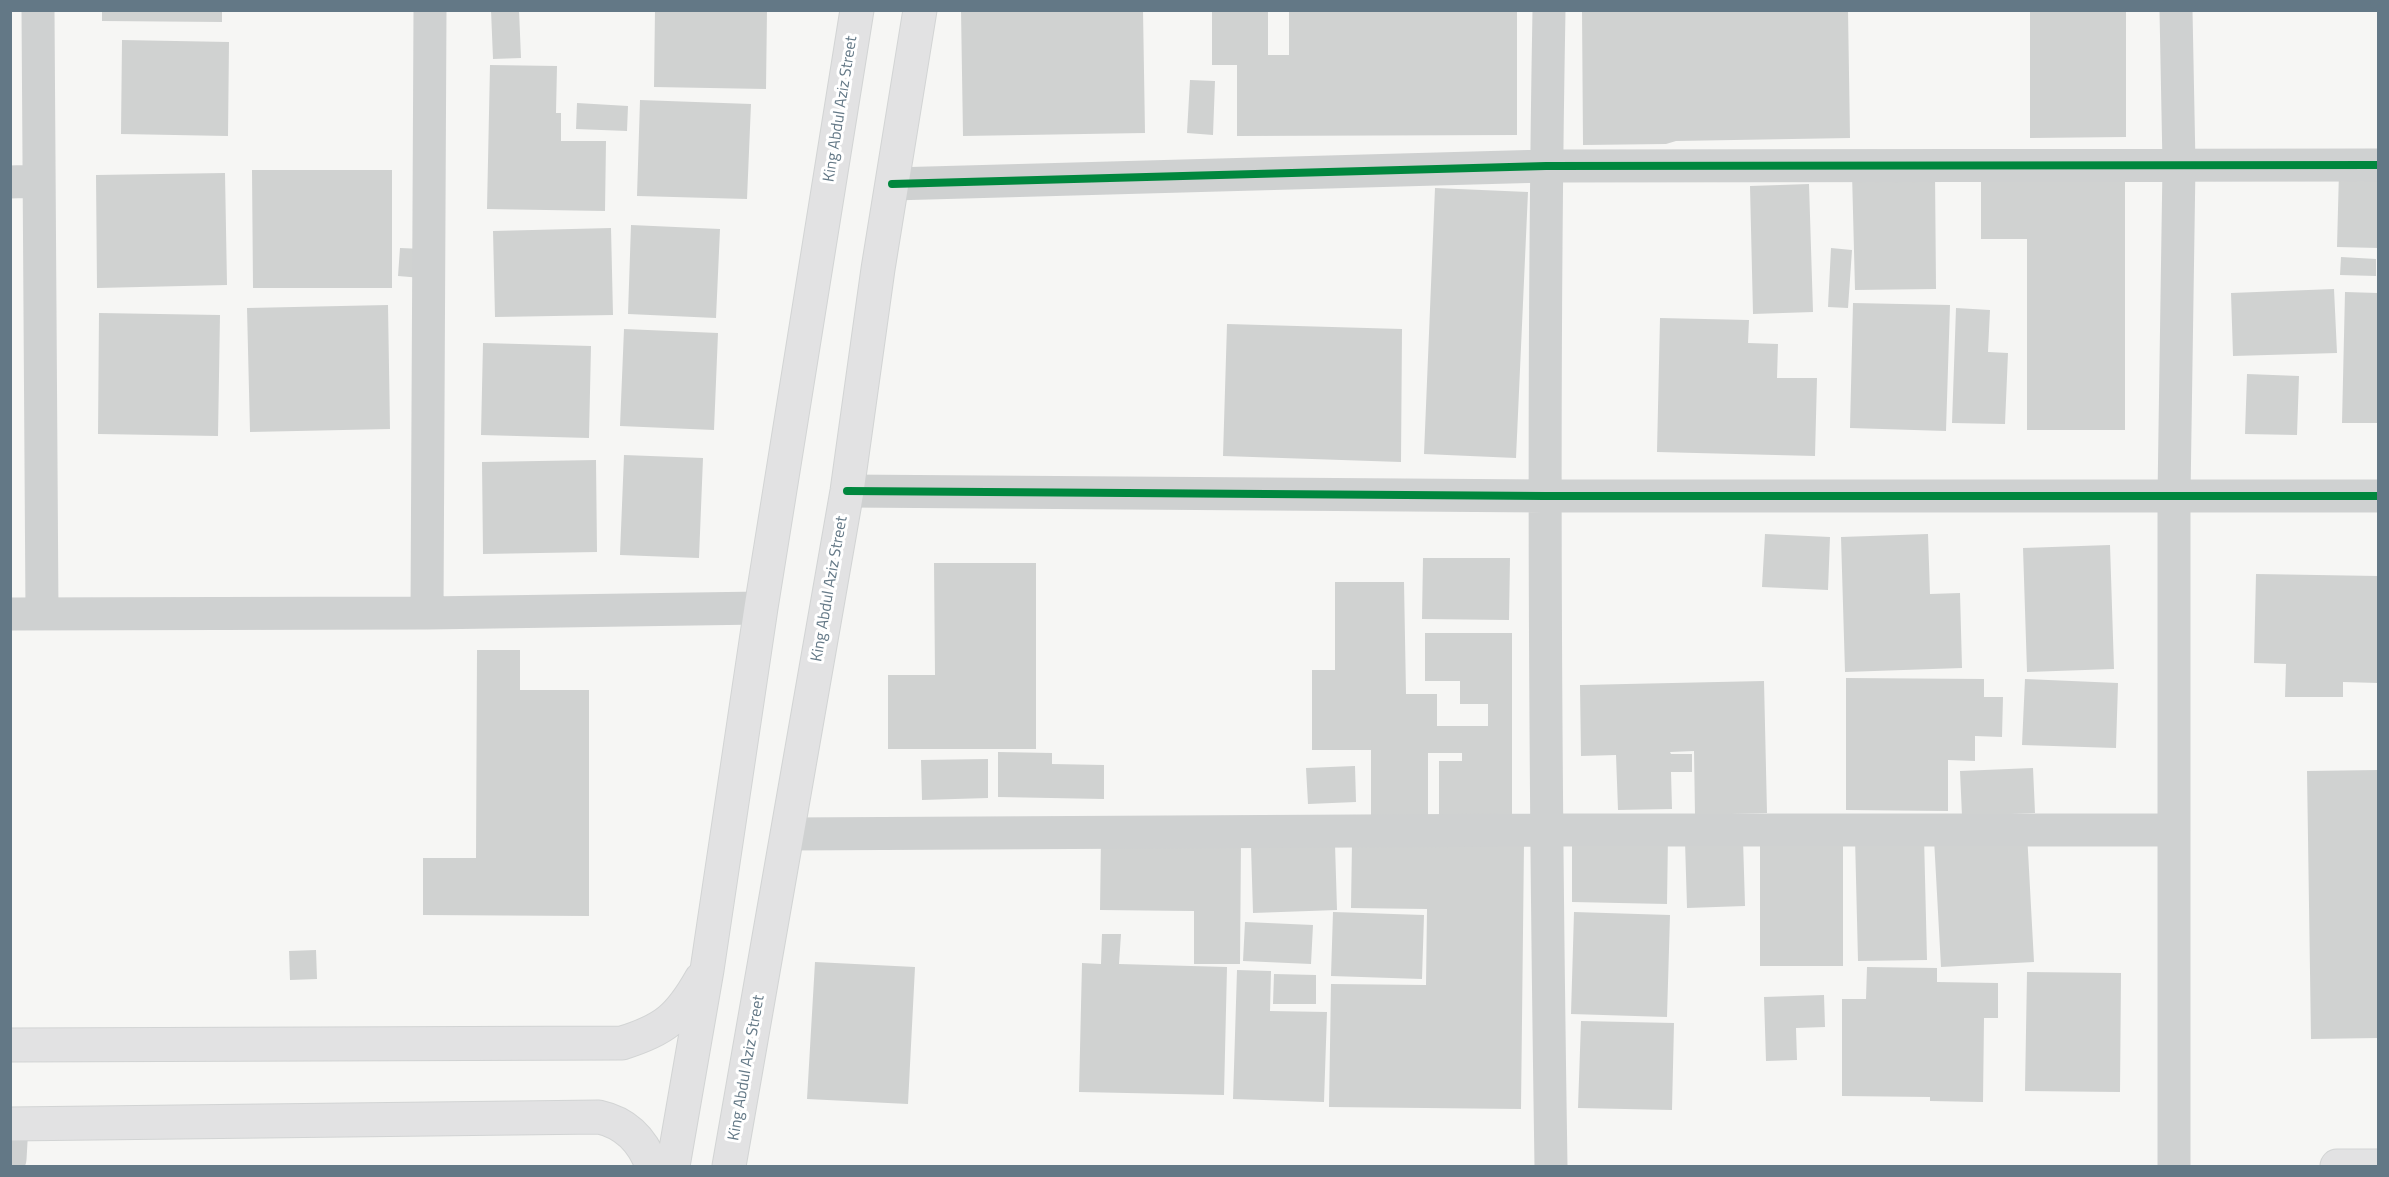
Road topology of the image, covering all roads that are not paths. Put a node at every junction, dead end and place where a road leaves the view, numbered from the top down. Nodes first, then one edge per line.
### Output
1 (38, 10) edge
2 (430, 10) edge
3 (857, 10) edge
4 (920, 10) edge
5 (1549, 10) edge
6 (2176, 10) edge
7 (2179, 165) junction
8 (2379, 165) edge
9 (1546, 166) junction
10 (25, 182) edge
11 (892, 184) junction
12 (848, 491) junction
13 (1545, 496) junction
14 (2174, 496) junction
15 (2379, 496) edge
16 (761, 608) junction
17 (427, 613) junction
18 (26, 614) edge
19 (1546, 830) junction
20 (2174, 831) junction
21 (788, 834) junction
22 (706, 970) junction
23 (10, 1045) edge
24 (11, 1124) edge
25 (10, 1160) edge
26 (2379, 1166) edge
27 (652, 1167) edge
28 (673, 1167) edge
29 (729, 1167) edge
30 (1551, 1167) edge
31 (2174, 1167) edge
32 (2337, 1167) edge

1 - 10 street
2 - 17 street
3 - 16 street, King Abdul Aziz Street
4 - 11 street, King Abdul Aziz Street
5 - 9 street
6 - 7 street
7 - 8 street
7 - 9 street
7 - 14 street
9 - 11 street
9 - 13 street
10 - 18 street
11 - 12 street, King Abdul Aziz Street
12 - 13 street
12 - 21 street, King Abdul Aziz Street
13 - 14 street
13 - 19 street
14 - 15 street
14 - 20 street
16 - 17 street
16 - 22 street, King Abdul Aziz Street
17 - 18 street
19 - 20 street
19 - 21 street
19 - 30 street
20 - 31 street
21 - 29 street, King Abdul Aziz Street
22 - 23 street
22 - 28 street, King Abdul Aziz Street
24 - 25 street
24 - 27 street
26 - 32 street

